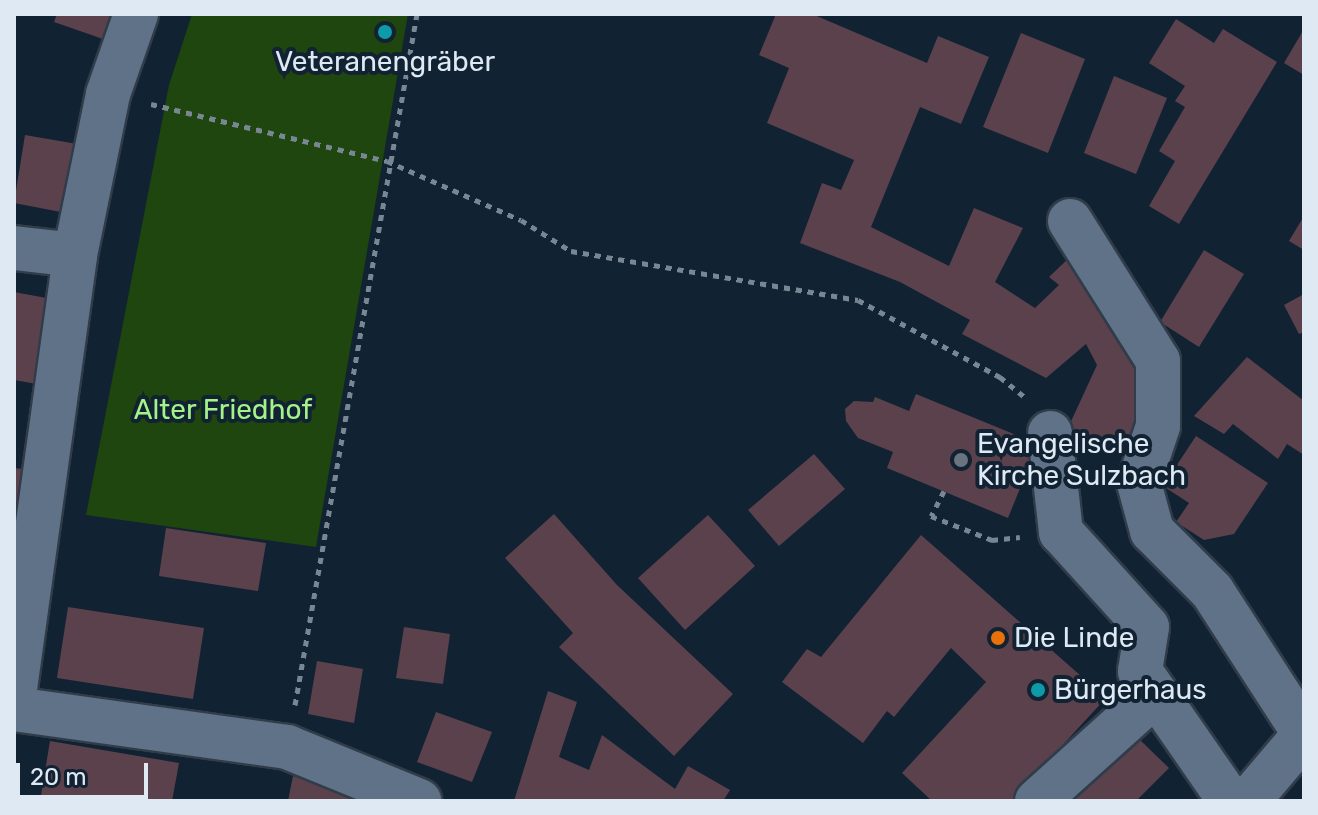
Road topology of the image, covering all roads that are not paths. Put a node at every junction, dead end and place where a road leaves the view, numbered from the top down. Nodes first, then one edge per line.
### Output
1 (136, 14) edge
2 (1070, 221) dead end
3 (14, 248) edge
4 (75, 255) junction
5 (1050, 433) road end
6 (1148, 682) junction
7 (14, 696) edge
8 (14, 709) edge
9 (1304, 734) edge
10 (419, 801) edge
11 (1037, 801) edge
12 (1230, 801) edge
13 (1248, 801) edge

1 - 4 street
2 - 9 street
3 - 4 street
4 - 7 street
5 - 6 street
6 - 11 street
6 - 12 street
8 - 10 street
9 - 13 street

